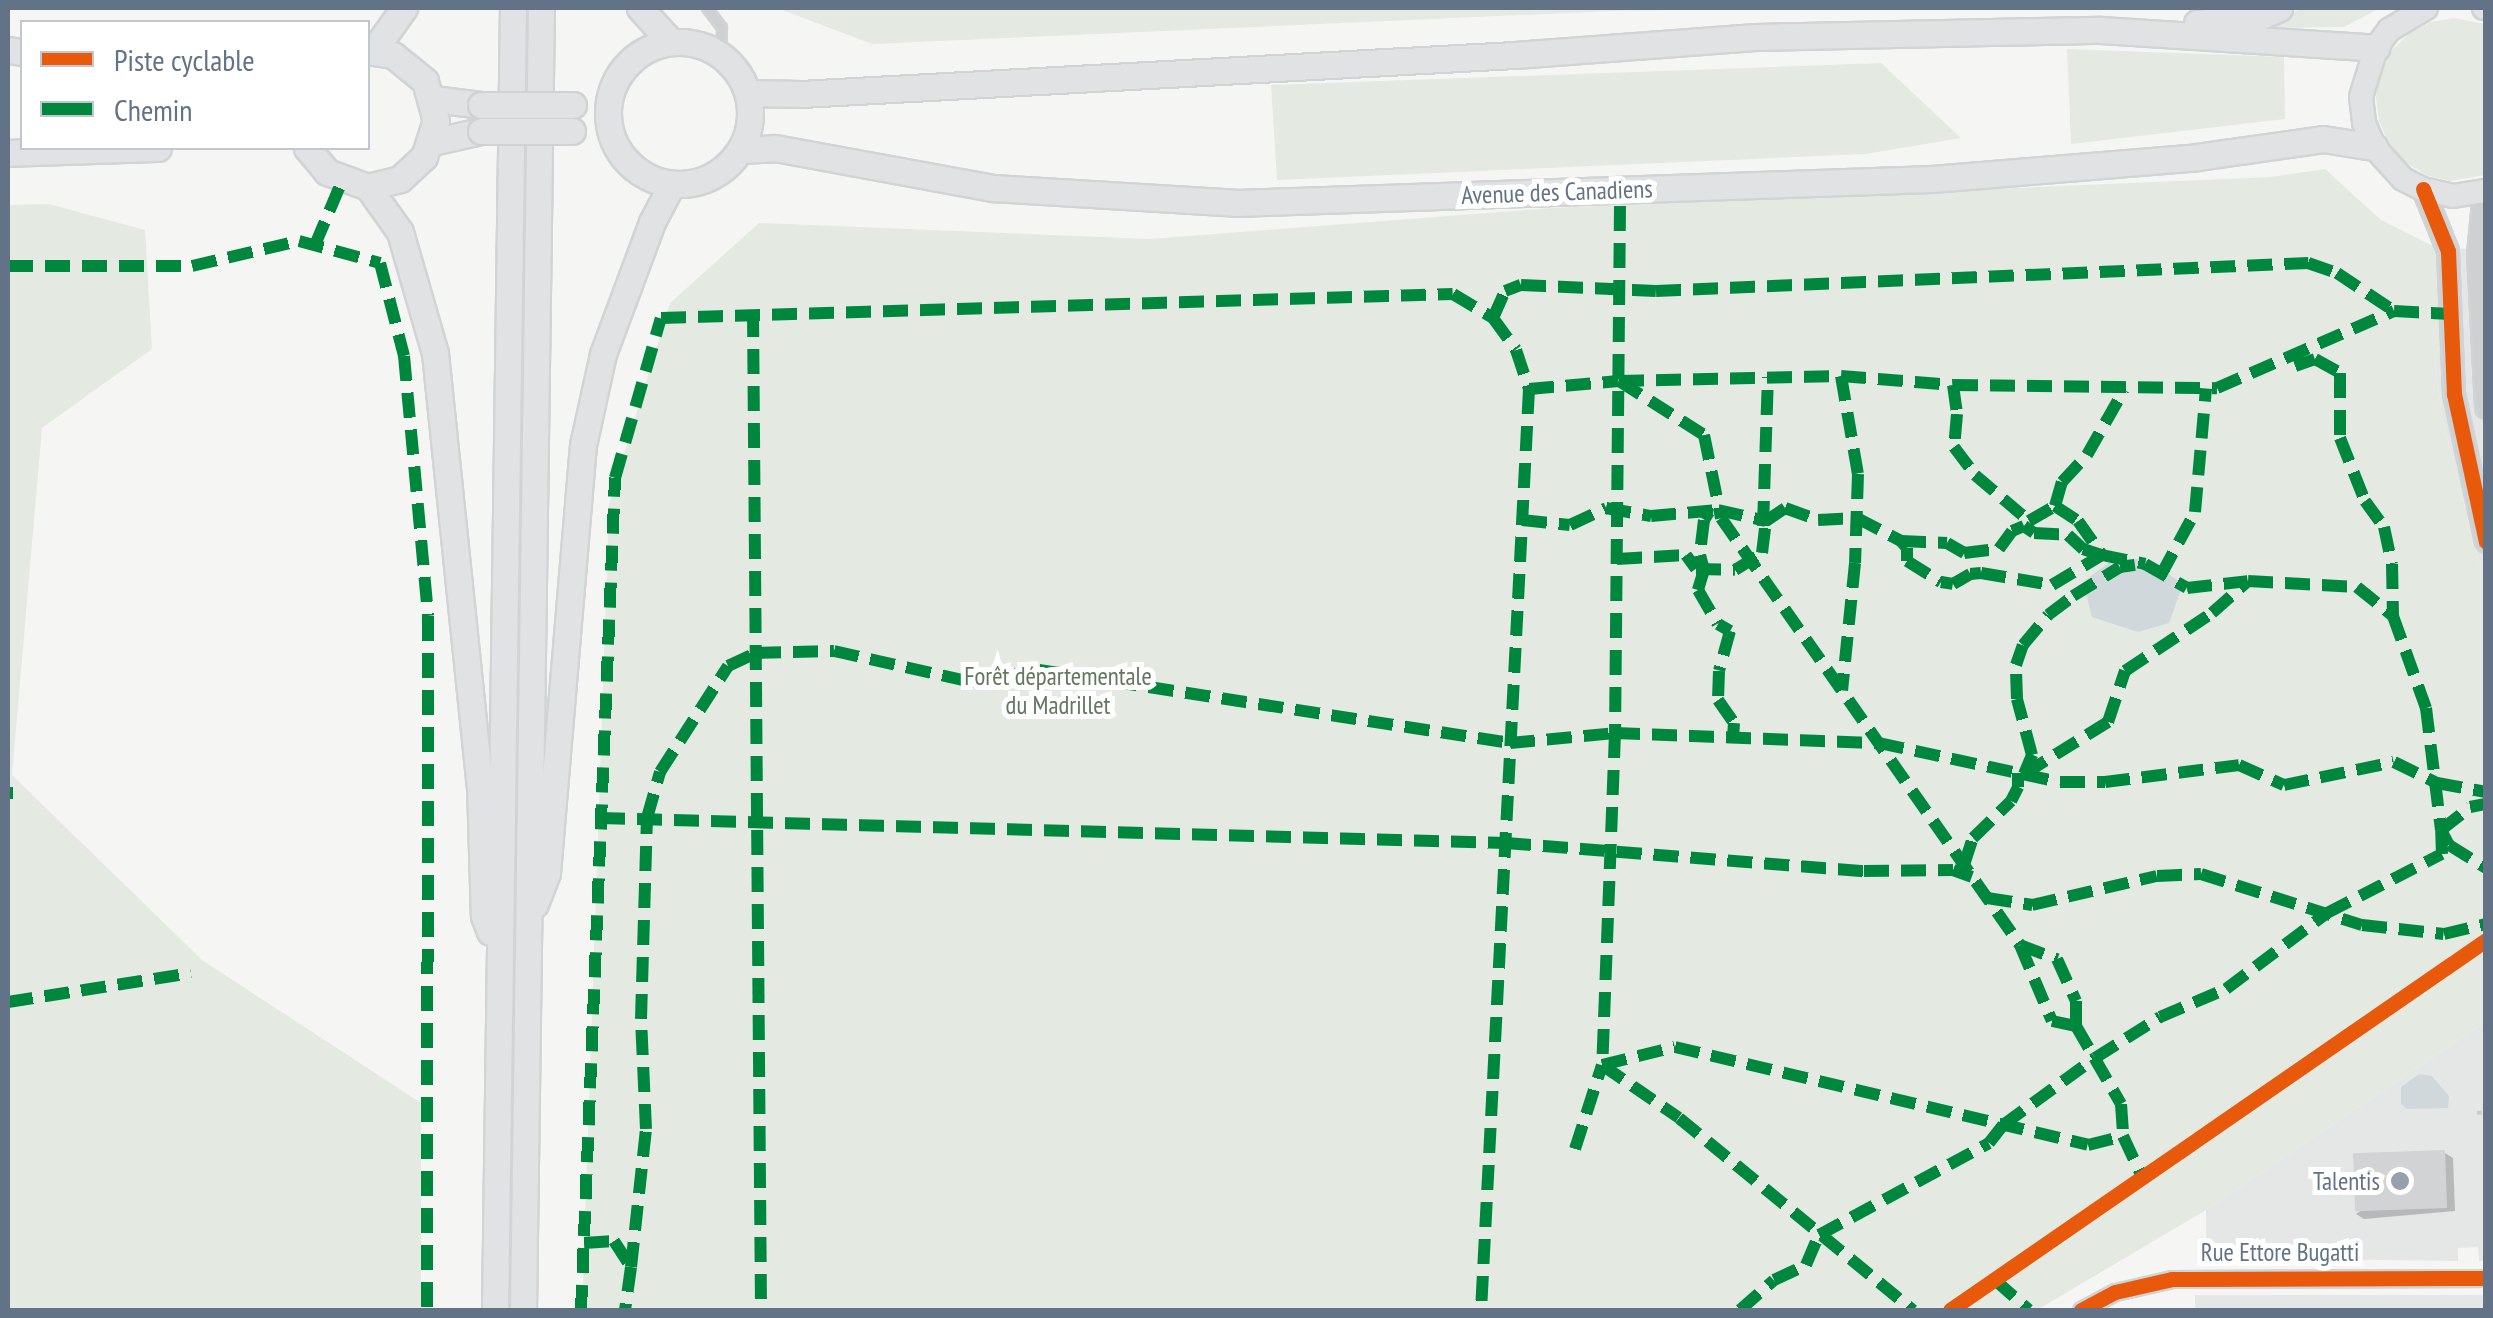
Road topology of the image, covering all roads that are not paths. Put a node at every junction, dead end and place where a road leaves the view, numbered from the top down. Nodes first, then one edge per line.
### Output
1 (404, 8) edge
2 (513, 8) edge
3 (541, 8) edge
4 (640, 8) edge
5 (707, 8) edge
6 (2279, 8) edge
7 (2426, 8) edge
8 (2101, 30) junction
9 (671, 42) junction
10 (2376, 48) junction
11 (371, 51) edge
12 (721, 55) junction
13 (748, 93) junction
14 (434, 99) junction
15 (610, 99) junction
16 (481, 118) junction
17 (573, 118) junction
18 (610, 131) junction
19 (432, 142) junction
20 (2374, 147) junction
21 (98, 150) edge
22 (309, 150) edge
23 (741, 150) junction
24 (8, 153) edge
25 (672, 184) junction
26 (368, 187) junction
27 (2422, 189) junction
28 (2485, 192) edge
29 (2486, 408) edge
30 (2486, 542) edge
31 (528, 923) junction
32 (500, 957) junction
33 (2486, 1278) edge
34 (495, 1310) edge
35 (523, 1310) edge
36 (2081, 1310) edge

1 - 11 highway
2 - 32 highway
3 - 31 highway
4 - 9 highway
5 - 12 lane
6 - 8 highway
7 - 10 main road
8 - 10 highway
8 - 13 highway
9 - 12 highway
9 - 15 highway
10 - 20 main road
11 - 14 highway
12 - 13 highway
13 - 23 highway
14 - 16 highway
14 - 19 highway
15 - 17 highway
15 - 18 highway
16 - 17 highway, bridge
16 - 19 highway
17 - 18 highway
18 - 25 highway
19 - 26 highway
20 - 23 highway, Avenue des Canadiens
20 - 27 main road
21 - 24 highway
22 - 26 highway
23 - 25 highway
25 - 31 highway
26 - 32 highway
27 - 28 main road
27 - 30 street
28 - 29 street
31 - 35 highway
32 - 34 highway
33 - 36 street, Rue Ettore Bugatti

